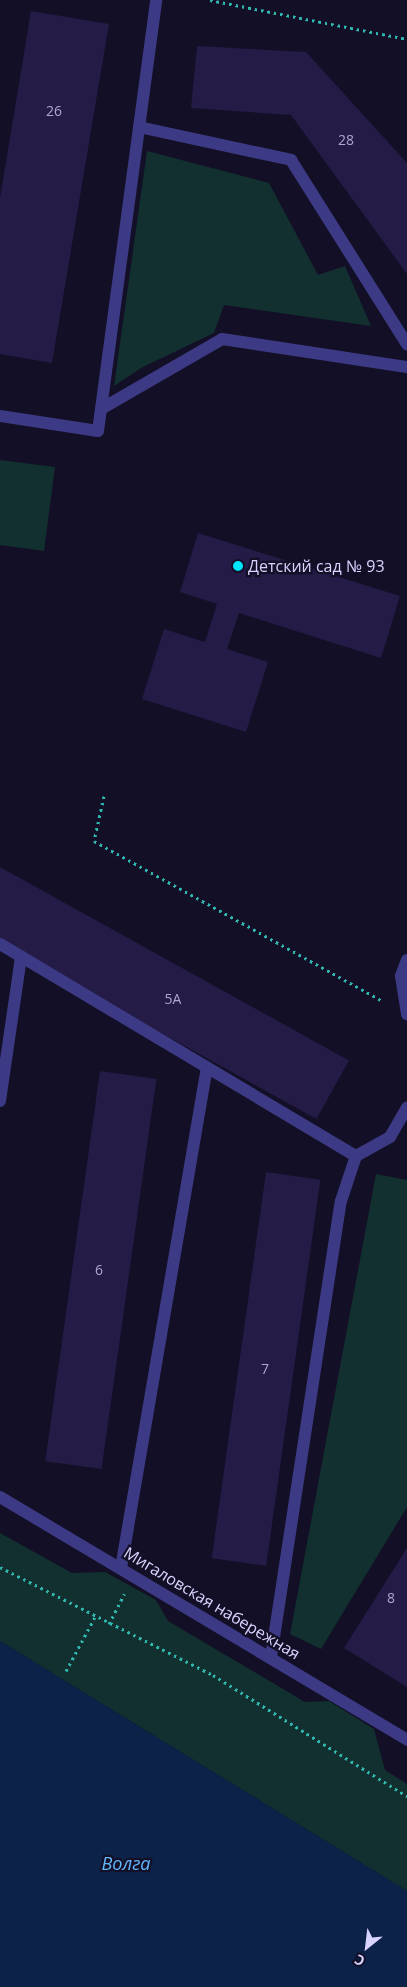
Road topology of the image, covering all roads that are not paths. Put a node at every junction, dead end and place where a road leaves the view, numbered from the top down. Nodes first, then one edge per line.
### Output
1 (156, 0) edge
2 (139, 127) junction
3 (407, 344) edge
4 (407, 367) edge
5 (101, 409) junction
6 (0, 416) edge
7 (0, 944) edge
8 (21, 957) junction
9 (407, 960) edge
10 (407, 1014) edge
11 (207, 1067) junction
12 (0, 1100) edge
13 (407, 1106) edge
14 (356, 1156) junction
15 (0, 1497) edge
16 (121, 1568) junction
17 (271, 1657) junction
18 (407, 1740) edge

1 - 2 street
2 - 3 street
2 - 5 street
4 - 5 street
5 - 6 street
7 - 8 street
8 - 11 street
8 - 12 street
9 - 10 street
11 - 14 street
11 - 16 street
13 - 14 street
14 - 17 street
15 - 16 street, Мигаловская набережная
16 - 17 street, Мигаловская набережная
17 - 18 street, Мигаловская набережная

